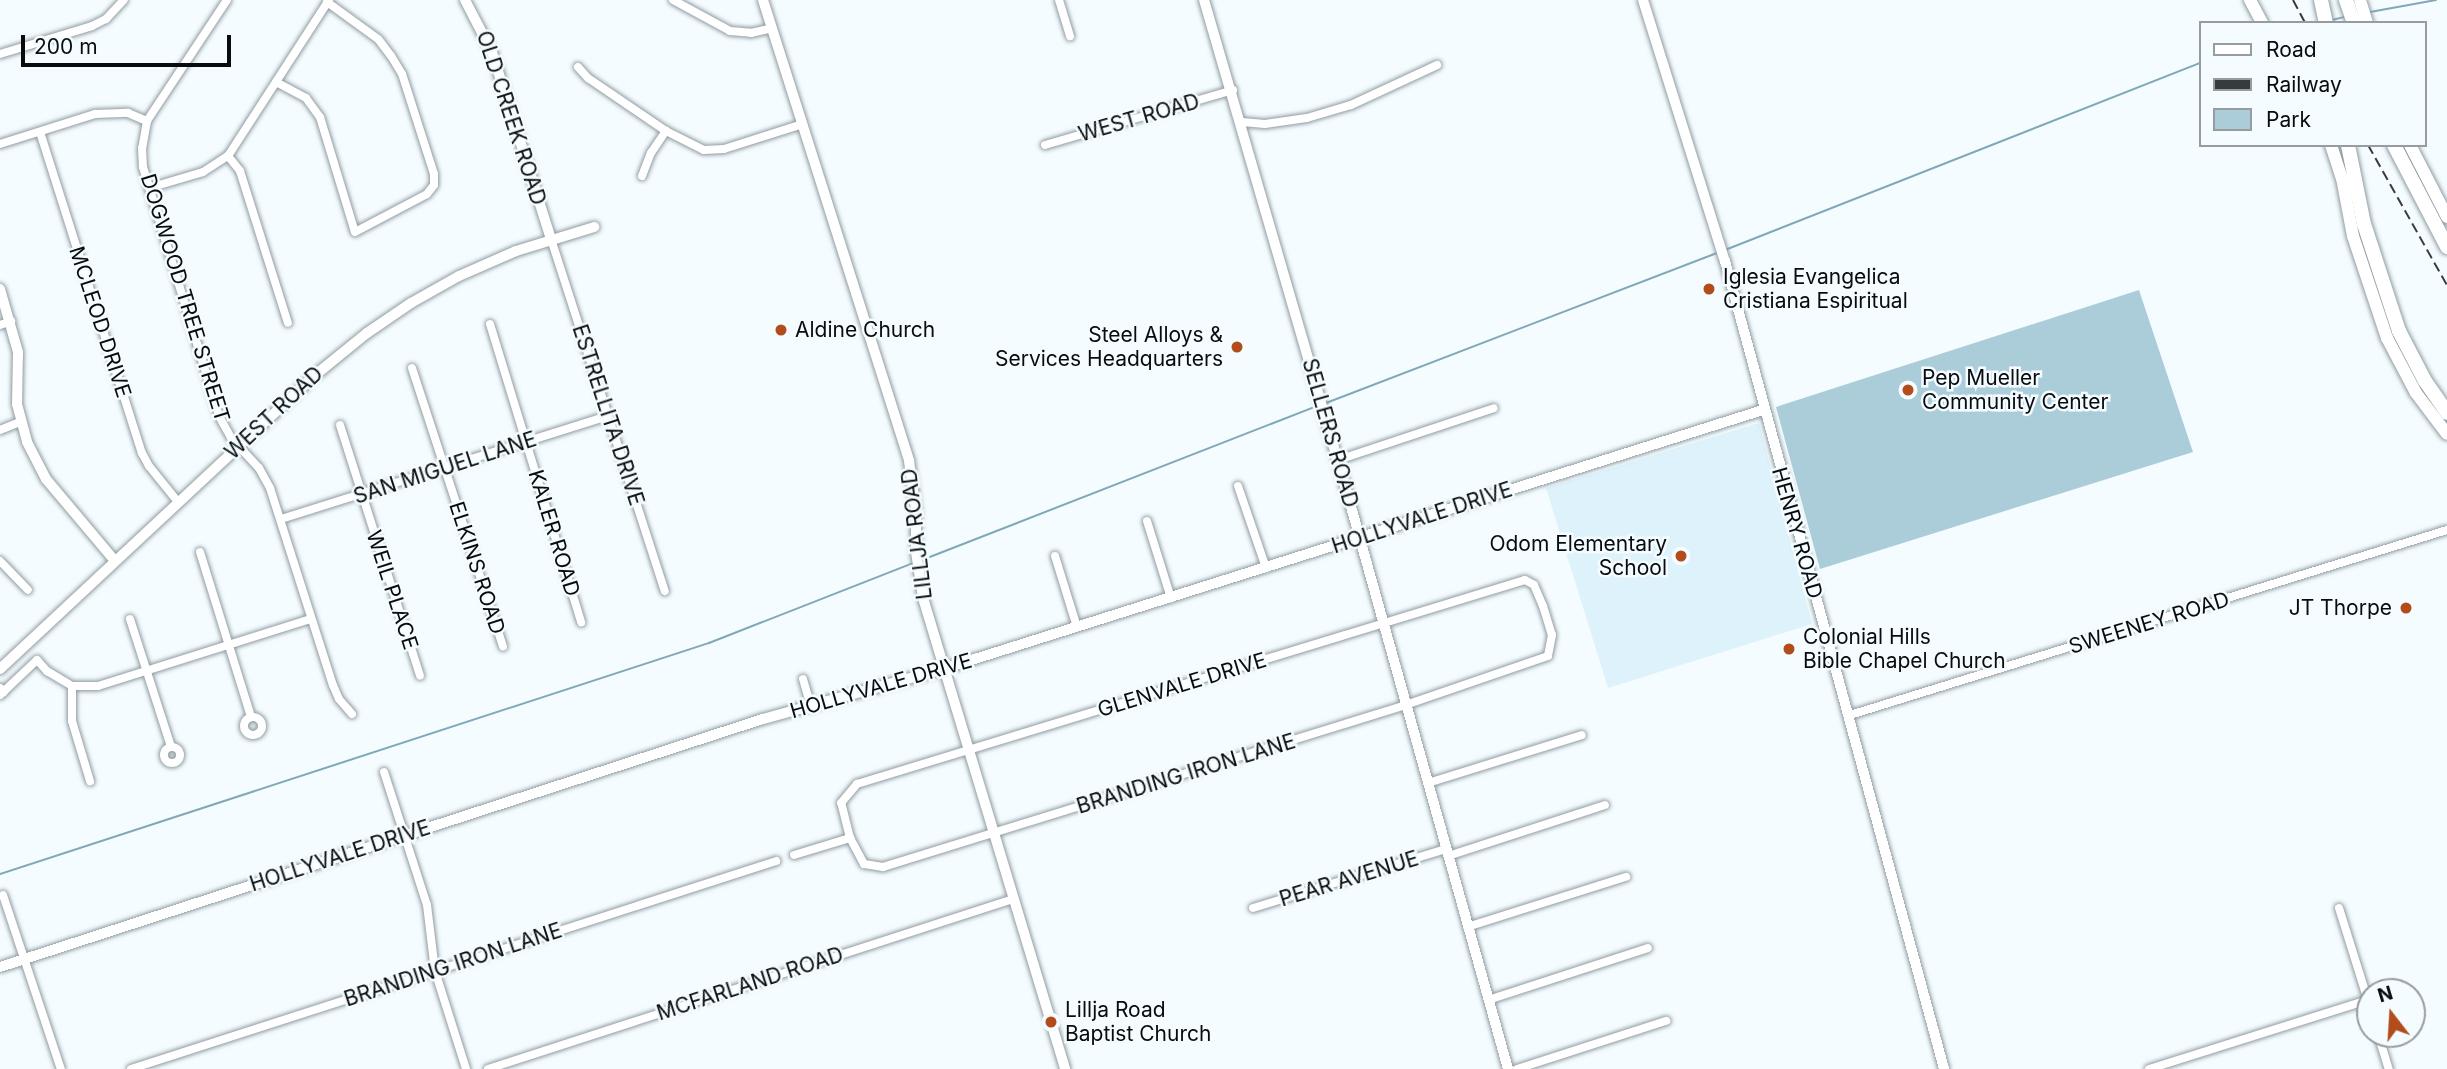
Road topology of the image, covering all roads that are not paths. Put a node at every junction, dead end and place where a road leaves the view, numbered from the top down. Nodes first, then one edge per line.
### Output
1 (124, 0) edge
2 (227, 0) edge
3 (465, 0) edge
4 (673, 0) edge
5 (763, 0) edge
6 (1059, 0) edge
7 (1204, 0) edge
8 (1643, 0) edge
9 (2250, 0) edge
10 (2321, 0) edge
11 (328, 1) edge
12 (2356, 1) edge
13 (2261, 21) edge
14 (2326, 21) edge
15 (2362, 21) edge
16 (772, 27) junction
17 (1070, 36) dead end
18 (0, 54) edge
19 (1437, 65) dead end
20 (578, 67) dead end
21 (276, 82) junction
22 (1233, 90) junction
23 (148, 121) junction
24 (1242, 122) junction
25 (803, 124) junction
26 (666, 131) junction
27 (40, 132) junction
28 (0, 144) edge
29 (1045, 145) dead end
30 (2332, 147) edge
31 (2348, 147) edge
32 (2395, 147) edge
33 (2411, 147) edge
34 (228, 156) junction
35 (642, 176) dead end
36 (149, 188) junction
37 (2447, 217) edge
38 (594, 227) dead end
39 (551, 239) junction
40 (2447, 247) edge
41 (0, 289) edge
42 (11, 321) junction
43 (288, 323) dead end
44 (490, 324) dead end
45 (0, 325) edge
46 (412, 368) dead end
47 (1494, 408) dead end
48 (1763, 410) junction
49 (2447, 413) edge
50 (608, 416) junction
51 (20, 422) junction
52 (340, 425) dead end
53 (0, 430) edge
54 (2447, 434) edge
55 (526, 443) junction
56 (238, 446) junction
57 (1338, 460) junction
58 (444, 469) junction
59 (1238, 486) dead end
60 (362, 496) junction
61 (178, 502) junction
62 (281, 519) junction
63 (1147, 521) dead end
64 (2447, 530) edge
65 (1359, 538) junction
66 (200, 552) dead end
67 (1055, 556) dead end
68 (0, 561) edge
69 (115, 561) junction
70 (1266, 568) junction
71 (28, 590) dead end
72 (665, 591) dead end
73 (1171, 598) junction
74 (1546, 614) joint
75 (130, 619) dead end
76 (310, 619) junction
77 (581, 622) dead end
78 (1382, 622) junction
79 (1077, 627) junction
80 (229, 644) junction
81 (503, 647) dead end
82 (943, 668) junction
83 (0, 669) edge
84 (147, 671) junction
85 (420, 676) dead end
86 (803, 679) dead end
87 (72, 686) junction
88 (1, 692) edge
89 (1406, 705) junction
90 (811, 707) junction
91 (352, 714) dead end
92 (1850, 715) junction
93 (251, 717) dead end
94 (1582, 735) dead end
95 (171, 747) dead end
96 (968, 752) junction
97 (384, 772) dead end
98 (90, 781) dead end
99 (1427, 783) junction
100 (1605, 805) dead end
101 (993, 834) junction
102 (405, 835) junction
103 (850, 838) junction
104 (1447, 852) junction
105 (794, 855) dead end
106 (776, 861) dead end
107 (1626, 877) dead end
108 (3, 895) dead end
109 (1013, 899) junction
110 (1253, 908) dead end
111 (2339, 908) dead end
112 (1467, 927) junction
113 (1648, 948) dead end
114 (22, 959) junction
115 (0, 967) edge
116 (435, 971) junction
117 (2361, 978) edge
118 (1488, 1000) junction
119 (2356, 1008) edge
120 (1666, 1021) dead end
121 (2382, 1048) edge
122 (61, 1069) edge
123 (131, 1069) edge
124 (466, 1069) edge
125 (488, 1069) edge
126 (1065, 1069) edge
127 (1508, 1069) edge
128 (1517, 1069) edge
129 (1944, 1069) edge
130 (2149, 1069) edge
131 (2389, 1069) edge

1 - 18 street
2 - 23 street, DOGWOOD TREE STREET
3 - 39 street, OLD CREEK ROAD
4 - 16 street
5 - 16 street, LILLJA ROAD
6 - 17 street
7 - 22 street, SELLERS ROAD
8 - 48 street, HENRY ROAD
9 - 13 main road
10 - 14 highway
11 - 21 street
11 - 21 street
12 - 15 highway
16 - 25 street, LILLJA ROAD
19 - 24 street
20 - 26 street
21 - 34 street
22 - 24 street, SELLERS ROAD
22 - 29 street, WEST ROAD
23 - 27 street
23 - 36 street, DOGWOOD TREE STREET
24 - 57 street, SELLERS ROAD
25 - 26 street
25 - 82 street, LILLJA ROAD
26 - 35 street
27 - 28 street
27 - 61 street, MCLEOD DRIVE
30 - 54 main road
31 - 49 highway
32 - 40 highway
33 - 37 main road
34 - 36 street
34 - 43 street
36 - 56 street, DOGWOOD TREE STREET
38 - 39 street, WEST ROAD
39 - 50 street, ESTRELLITA DRIVE
39 - 56 street, WEST ROAD
41 - 42 street
42 - 45 street
42 - 51 street
44 - 55 street, KALER ROAD
46 - 58 street, ELKINS ROAD
47 - 57 street
48 - 65 street, HOLLYVALE DRIVE
48 - 92 street, HENRY ROAD
50 - 55 street, SAN MIGUEL LANE
50 - 72 street, ESTRELLITA DRIVE
51 - 53 street
51 - 69 street
52 - 60 street, WEIL PLACE
55 - 58 street, SAN MIGUEL LANE
55 - 77 street, KALER ROAD
56 - 61 street, WEST ROAD
56 - 62 street, DOGWOOD TREE STREET
57 - 65 street, SELLERS ROAD
58 - 60 street, SAN MIGUEL LANE
58 - 81 street, ELKINS ROAD
59 - 70 street
60 - 62 street, SAN MIGUEL LANE
60 - 85 street, WEIL PLACE
61 - 69 street, WEST ROAD
62 - 76 street, DOGWOOD TREE STREET
63 - 73 street
64 - 92 street, SWEENEY ROAD
65 - 70 street, HOLLYVALE DRIVE
65 - 78 street, SELLERS ROAD
66 - 80 street
67 - 79 street
68 - 71 street
69 - 83 street, WEST ROAD
70 - 73 street, HOLLYVALE DRIVE
73 - 79 street, HOLLYVALE DRIVE
74 - 78 street, GLENVALE DRIVE
74 - 89 street, BRANDING IRON LANE
75 - 84 street
76 - 80 street
76 - 91 street, DOGWOOD TREE STREET
78 - 89 street, SELLERS ROAD
78 - 96 street, GLENVALE DRIVE
79 - 82 street, HOLLYVALE DRIVE
80 - 84 street
80 - 93 street
82 - 90 street, HOLLYVALE DRIVE
82 - 96 street, LILLJA ROAD
84 - 87 street
84 - 95 street
86 - 90 street
87 - 88 street
87 - 98 street
89 - 99 street, SELLERS ROAD
89 - 101 street, BRANDING IRON LANE
90 - 102 street, HOLLYVALE DRIVE
92 - 129 street, HENRY ROAD
94 - 99 street
96 - 101 street, LILLJA ROAD
96 - 103 street, GLENVALE DRIVE
97 - 102 street
99 - 104 street, SELLERS ROAD
100 - 104 street, PEAR AVENUE
101 - 103 street, BRANDING IRON LANE
101 - 109 street, LILLJA ROAD
102 - 114 street, HOLLYVALE DRIVE
102 - 116 street
103 - 105 street
104 - 110 street, PEAR AVENUE
104 - 112 street, SELLERS ROAD
106 - 116 street, BRANDING IRON LANE
107 - 112 street
108 - 114 street
109 - 125 street, MCFARLAND ROAD
109 - 126 street, LILLJA ROAD
111 - 117 street
112 - 118 street, SELLERS ROAD
113 - 118 street
114 - 115 street, HOLLYVALE DRIVE
114 - 122 street
116 - 123 street, BRANDING IRON LANE
116 - 124 street
118 - 127 street, SELLERS ROAD
119 - 130 street
120 - 128 street
121 - 131 street

